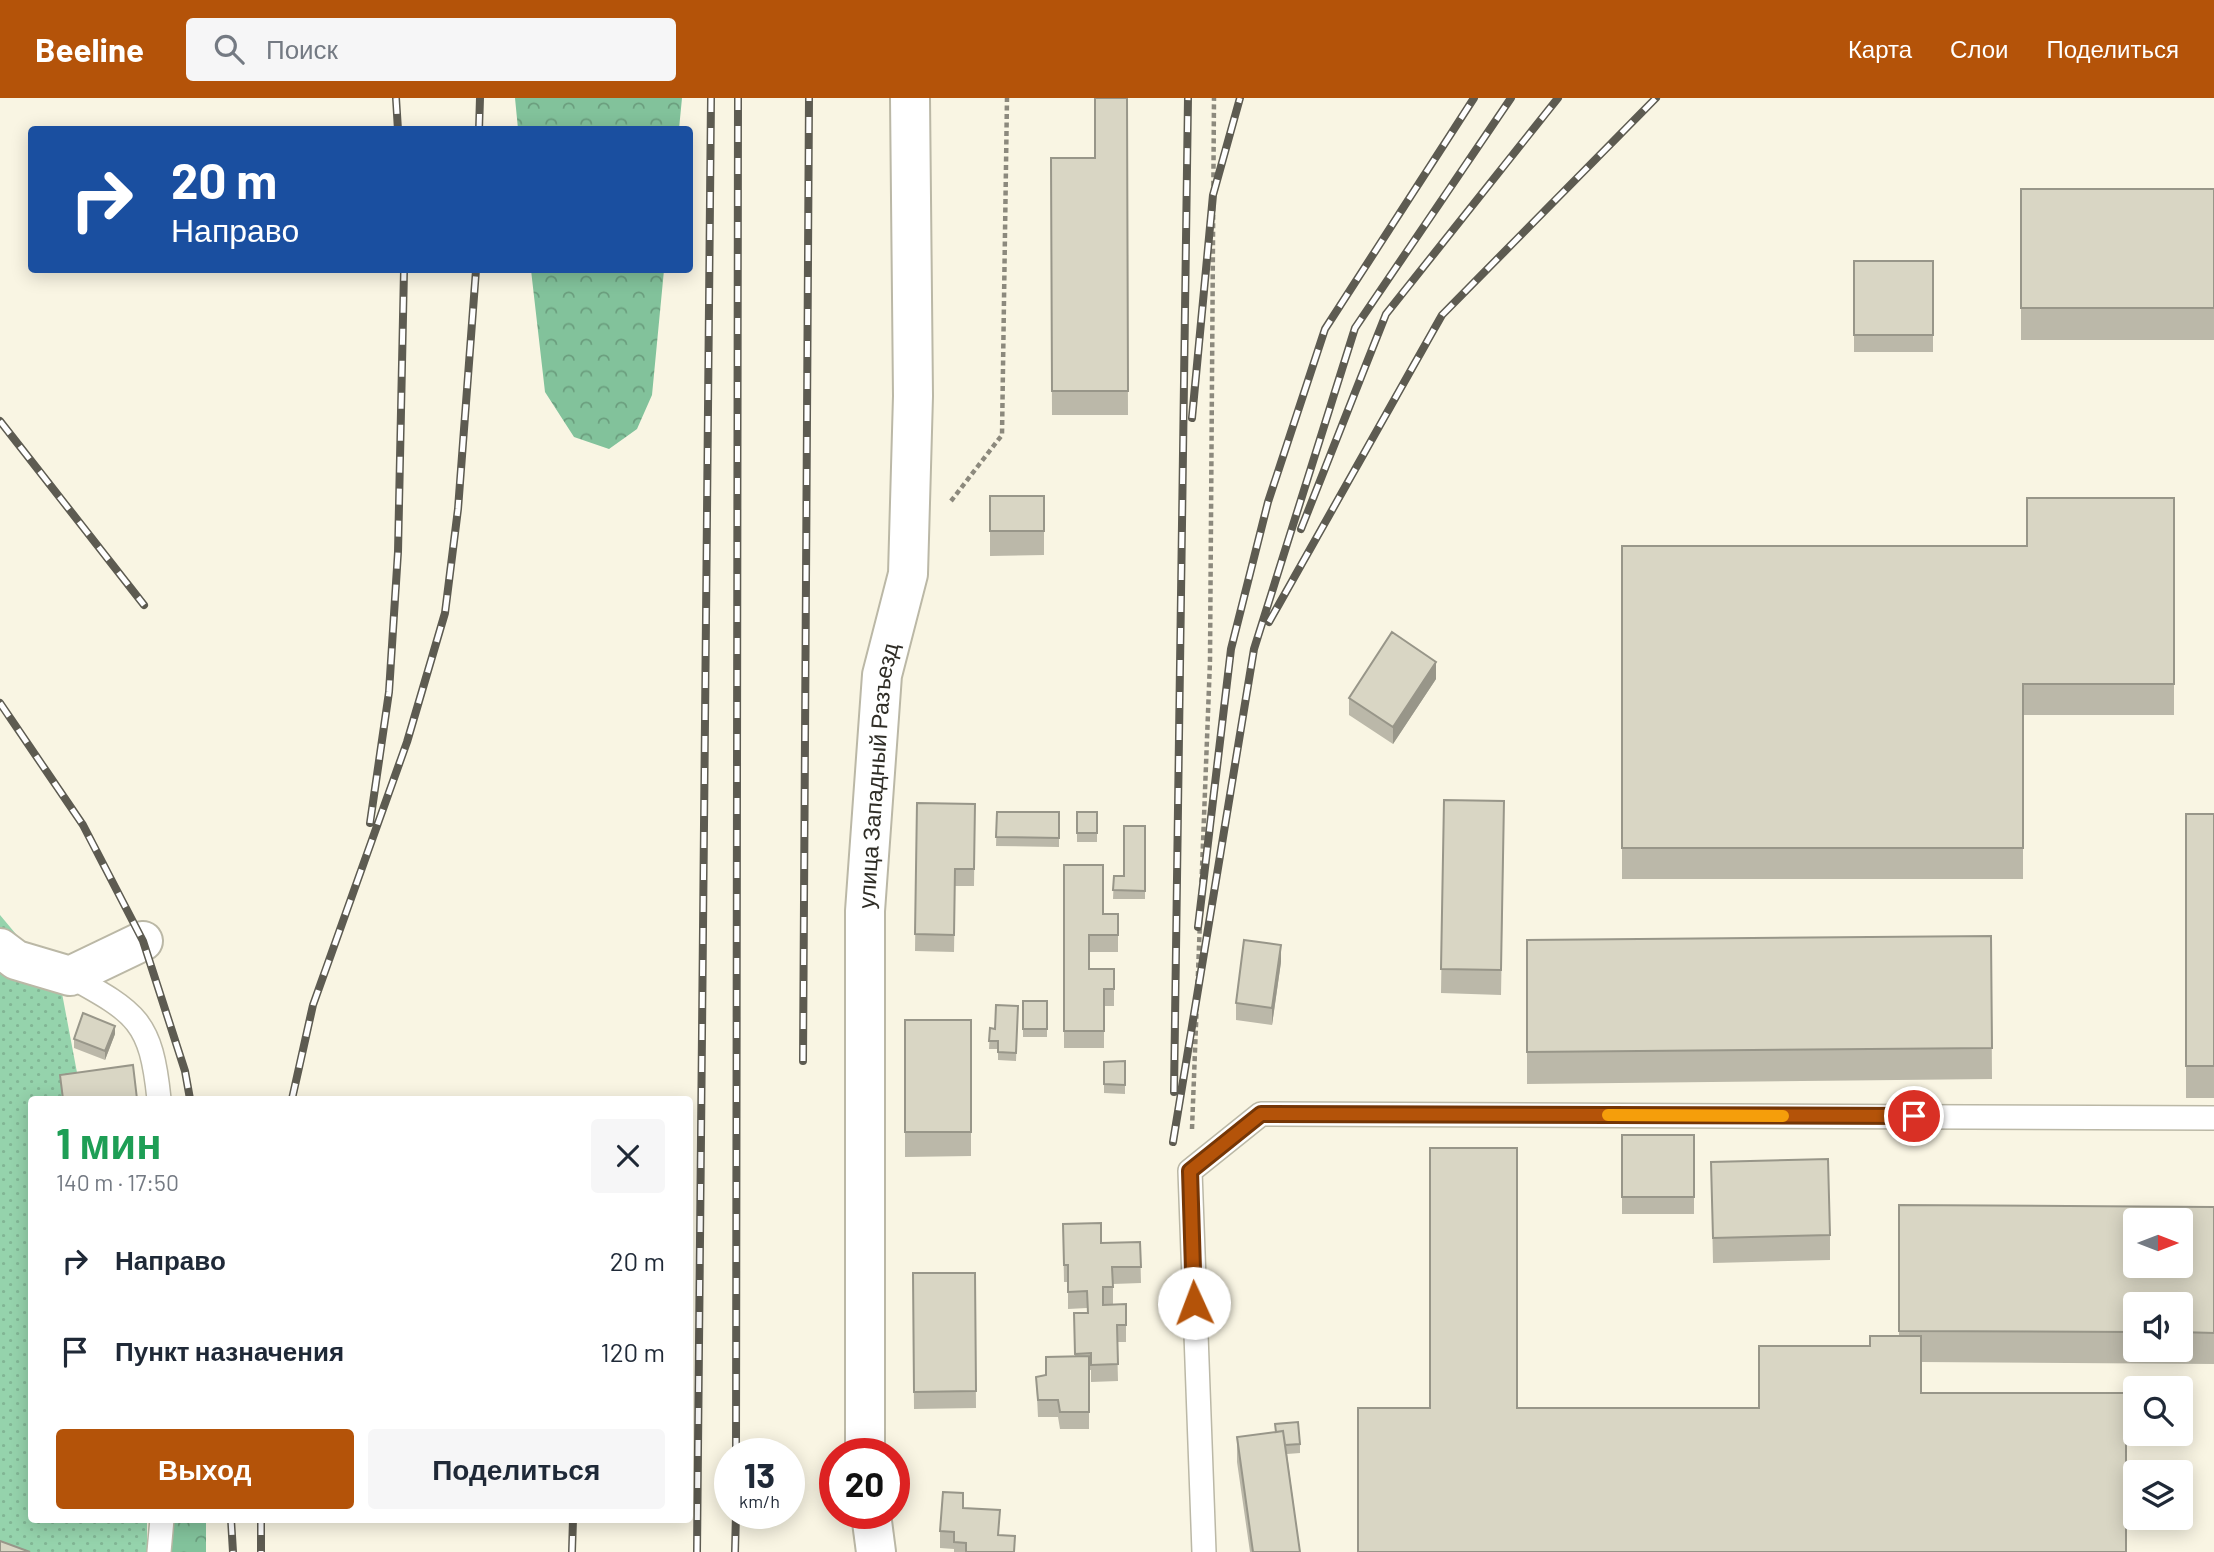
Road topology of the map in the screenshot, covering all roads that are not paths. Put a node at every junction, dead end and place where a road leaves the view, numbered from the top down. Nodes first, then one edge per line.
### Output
1 (910, 98) edge
2 (143, 941) dead end
3 (0, 948) edge
4 (70, 976) junction
5 (159, 1096) edge
6 (2214, 1118) edge
7 (865, 1438) edge
8 (162, 1523) edge
9 (873, 1529) edge
10 (159, 1552) edge
11 (876, 1552) edge
12 (1203, 1552) edge

1 - 7 street, улица Западный Разъезд
2 - 4 street
3 - 4 street
4 - 5 lane
6 - 12 lane
8 - 10 lane
9 - 11 street

